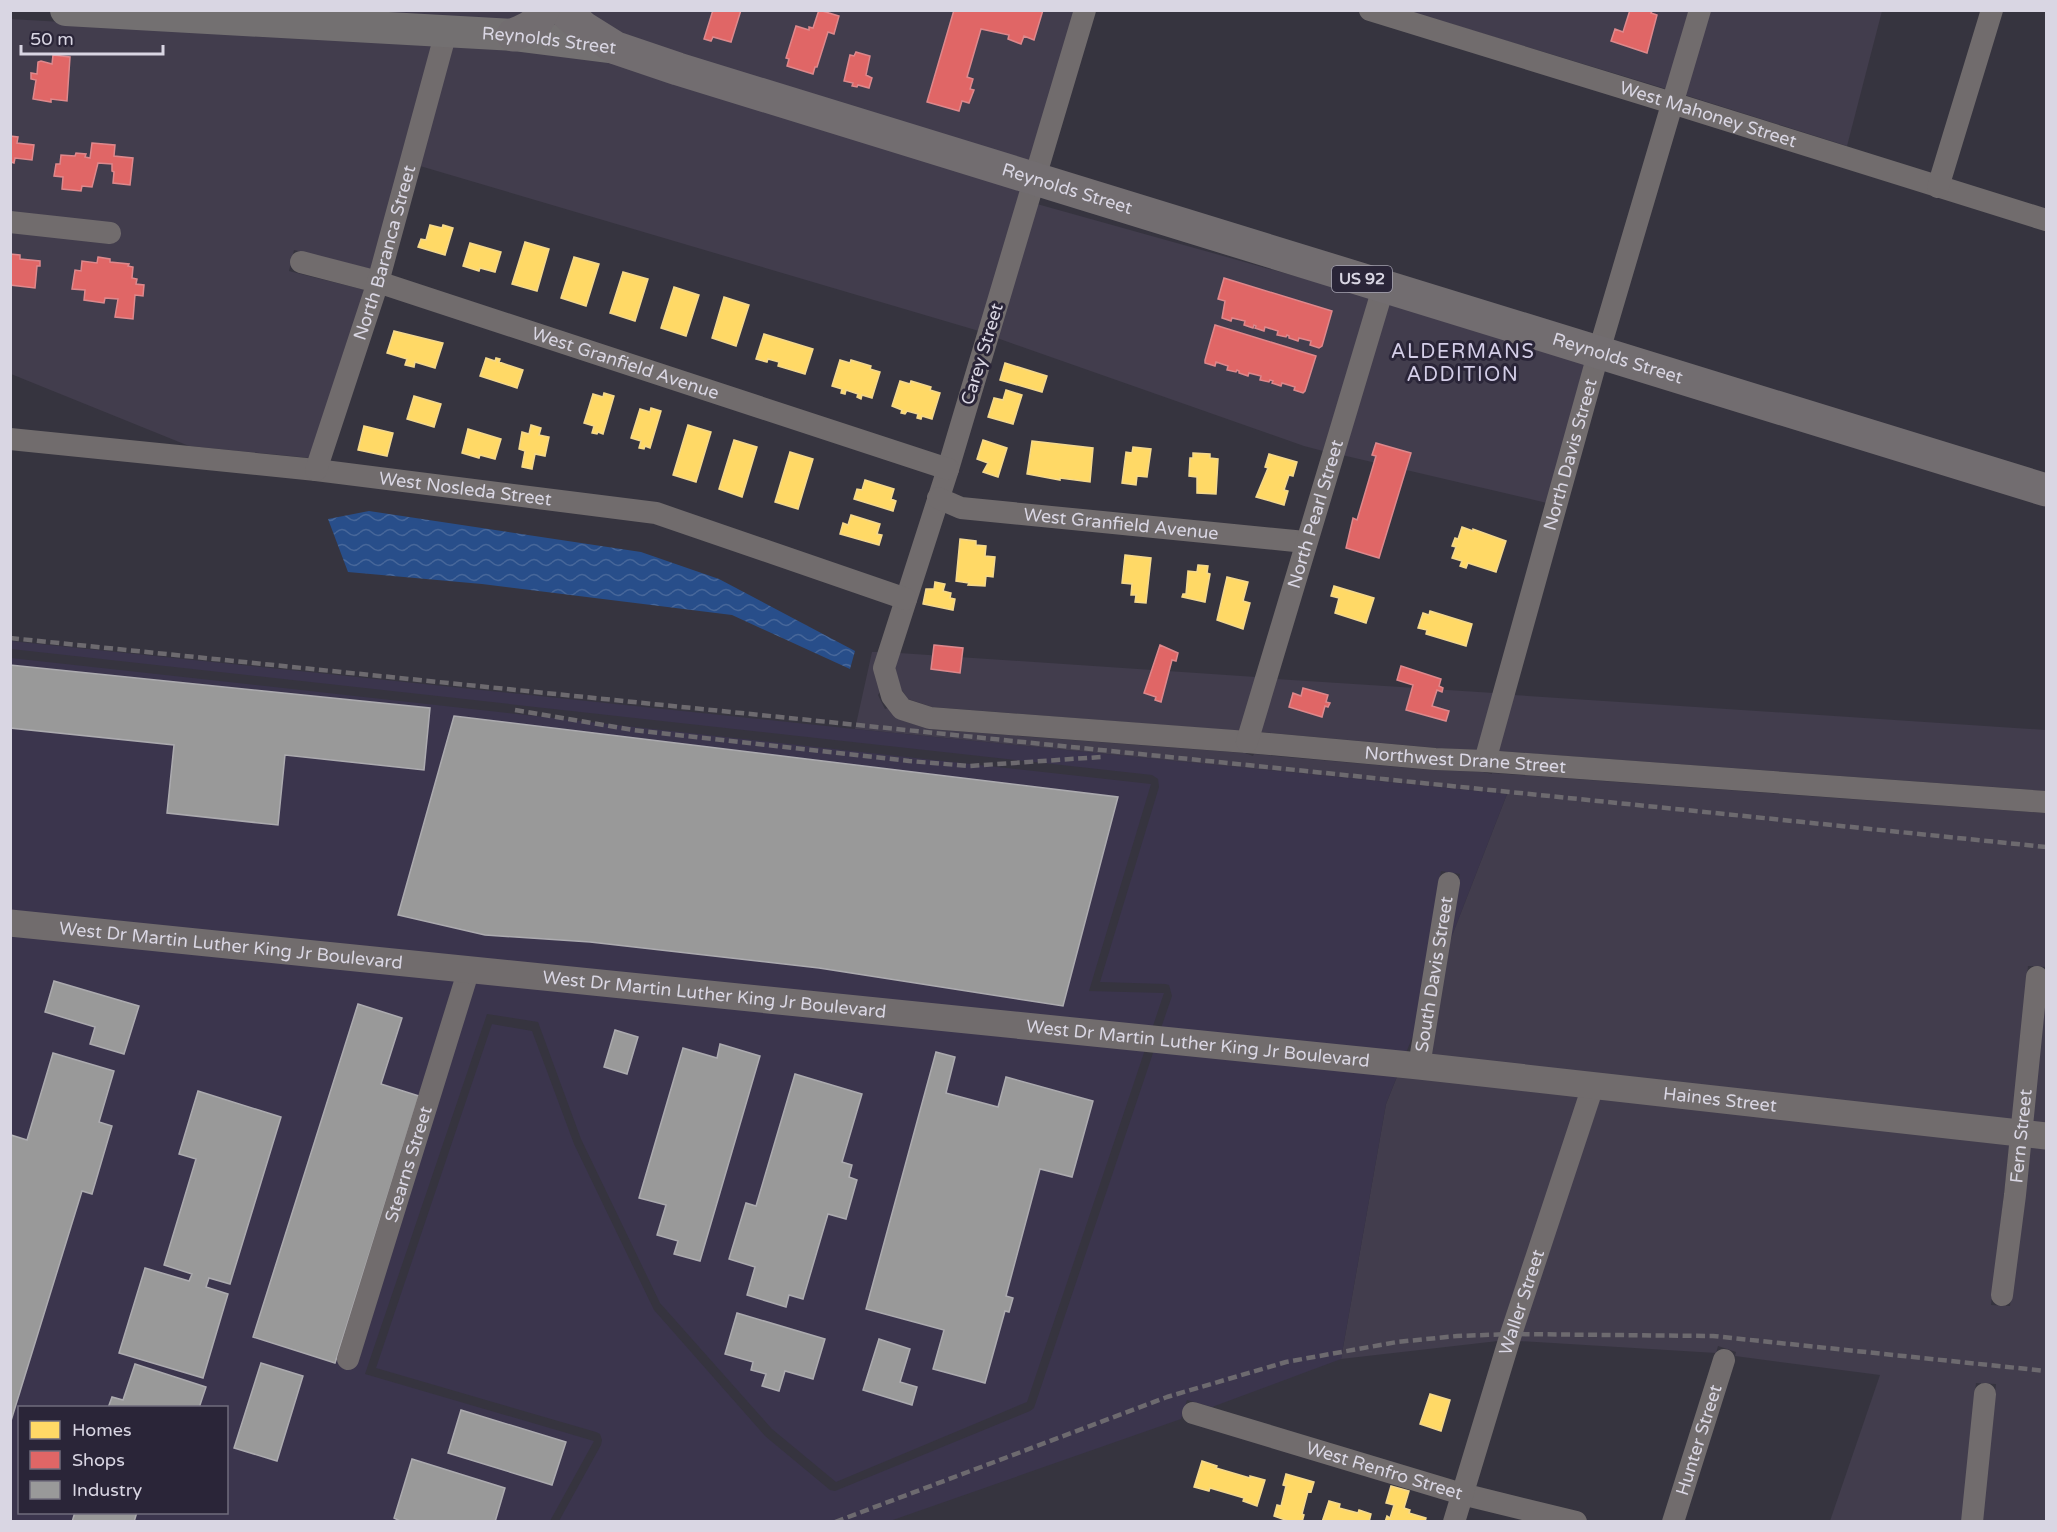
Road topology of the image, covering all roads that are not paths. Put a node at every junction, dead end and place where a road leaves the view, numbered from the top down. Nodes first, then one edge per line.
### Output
1 (66, 10) edge
2 (543, 10) edge
3 (562, 10) edge
4 (1085, 10) edge
5 (1371, 10) edge
6 (1700, 10) edge
7 (1992, 10) edge
8 (233, 15) edge
9 (446, 32) junction
10 (513, 35) junction
11 (616, 48) junction
12 (1672, 102) junction
13 (1034, 177) junction
14 (1938, 187) junction
15 (2046, 220) edge
16 (10, 222) edge
17 (110, 233) dead end
18 (301, 262) dead end
19 (378, 282) junction
20 (1383, 285) junction
21 (1599, 351) junction
22 (10, 439) edge
23 (948, 469) junction
24 (316, 470) junction
25 (2046, 490) edge
26 (938, 498) junction
27 (1305, 542) junction
28 (906, 599) junction
29 (892, 696) joint
30 (1247, 742) junction
31 (1485, 761) junction
32 (2046, 802) edge
33 (1449, 883) dead end
34 (10, 923) edge
35 (469, 969) junction
36 (2037, 977) dead end
37 (1419, 1066) junction
38 (1593, 1086) junction
39 (2034, 1134) edge
40 (2002, 1295) dead end
41 (348, 1359) dead end
42 (1724, 1360) dead end
43 (1985, 1394) dead end
44 (1193, 1413) dead end
45 (1462, 1494) junction
46 (1454, 1521) edge
47 (1576, 1521) edge
48 (1673, 1521) edge
49 (1972, 1521) edge

1 - 8 main road, Reynolds Street
2 - 10 main road
3 - 11 main road, US 92
4 - 13 street, Carey Street
5 - 12 street, West Mahoney Street
6 - 12 street, North Davis Street
7 - 14 street
8 - 9 main road, Reynolds Street
9 - 10 main road, Reynolds Street
9 - 19 street, North Baranca Street
10 - 11 main road, Reynolds Street
11 - 13 main road, Reynolds Street / US 92
12 - 14 street, West Mahoney Street
12 - 21 street, North Davis Street
13 - 20 main road, Reynolds Street / US 92
13 - 23 street, Carey Street
14 - 15 street, West Mahoney Street
16 - 17 street
18 - 19 street, West Granfield Avenue
19 - 23 street, West Granfield Avenue
19 - 24 street, North Baranca Street
20 - 21 main road, Reynolds Street / US 92
20 - 27 street, North Pearl Street
21 - 25 main road, Reynolds Street / US 92
21 - 31 street, North Davis Street
22 - 24 street, West Nosleda Street
23 - 26 street, Carey Street
24 - 28 street, West Nosleda Street
26 - 27 street, West Granfield Avenue
26 - 28 street, Carey Street
27 - 30 street, North Pearl Street
28 - 29 street, Carey Street
29 - 30 street, Northwest Drane Street
30 - 31 street, Northwest Drane Street
31 - 32 street, Northwest Drane Street
33 - 37 street, South Davis Street
34 - 35 street, West Dr Martin Luther King Jr Boulevard
35 - 37 street, West Dr Martin Luther King Jr Boulevard
35 - 41 street, Stearns Street
36 - 39 street, Fern Street
37 - 38 street, Haines Street
38 - 39 street, Haines Street
38 - 45 street, Waller Street
39 - 40 street, Fern Street
42 - 48 street, Hunter Street
43 - 49 street
44 - 45 street, West Renfro Street
45 - 46 street, Waller Street
45 - 47 street, West Renfro Street

